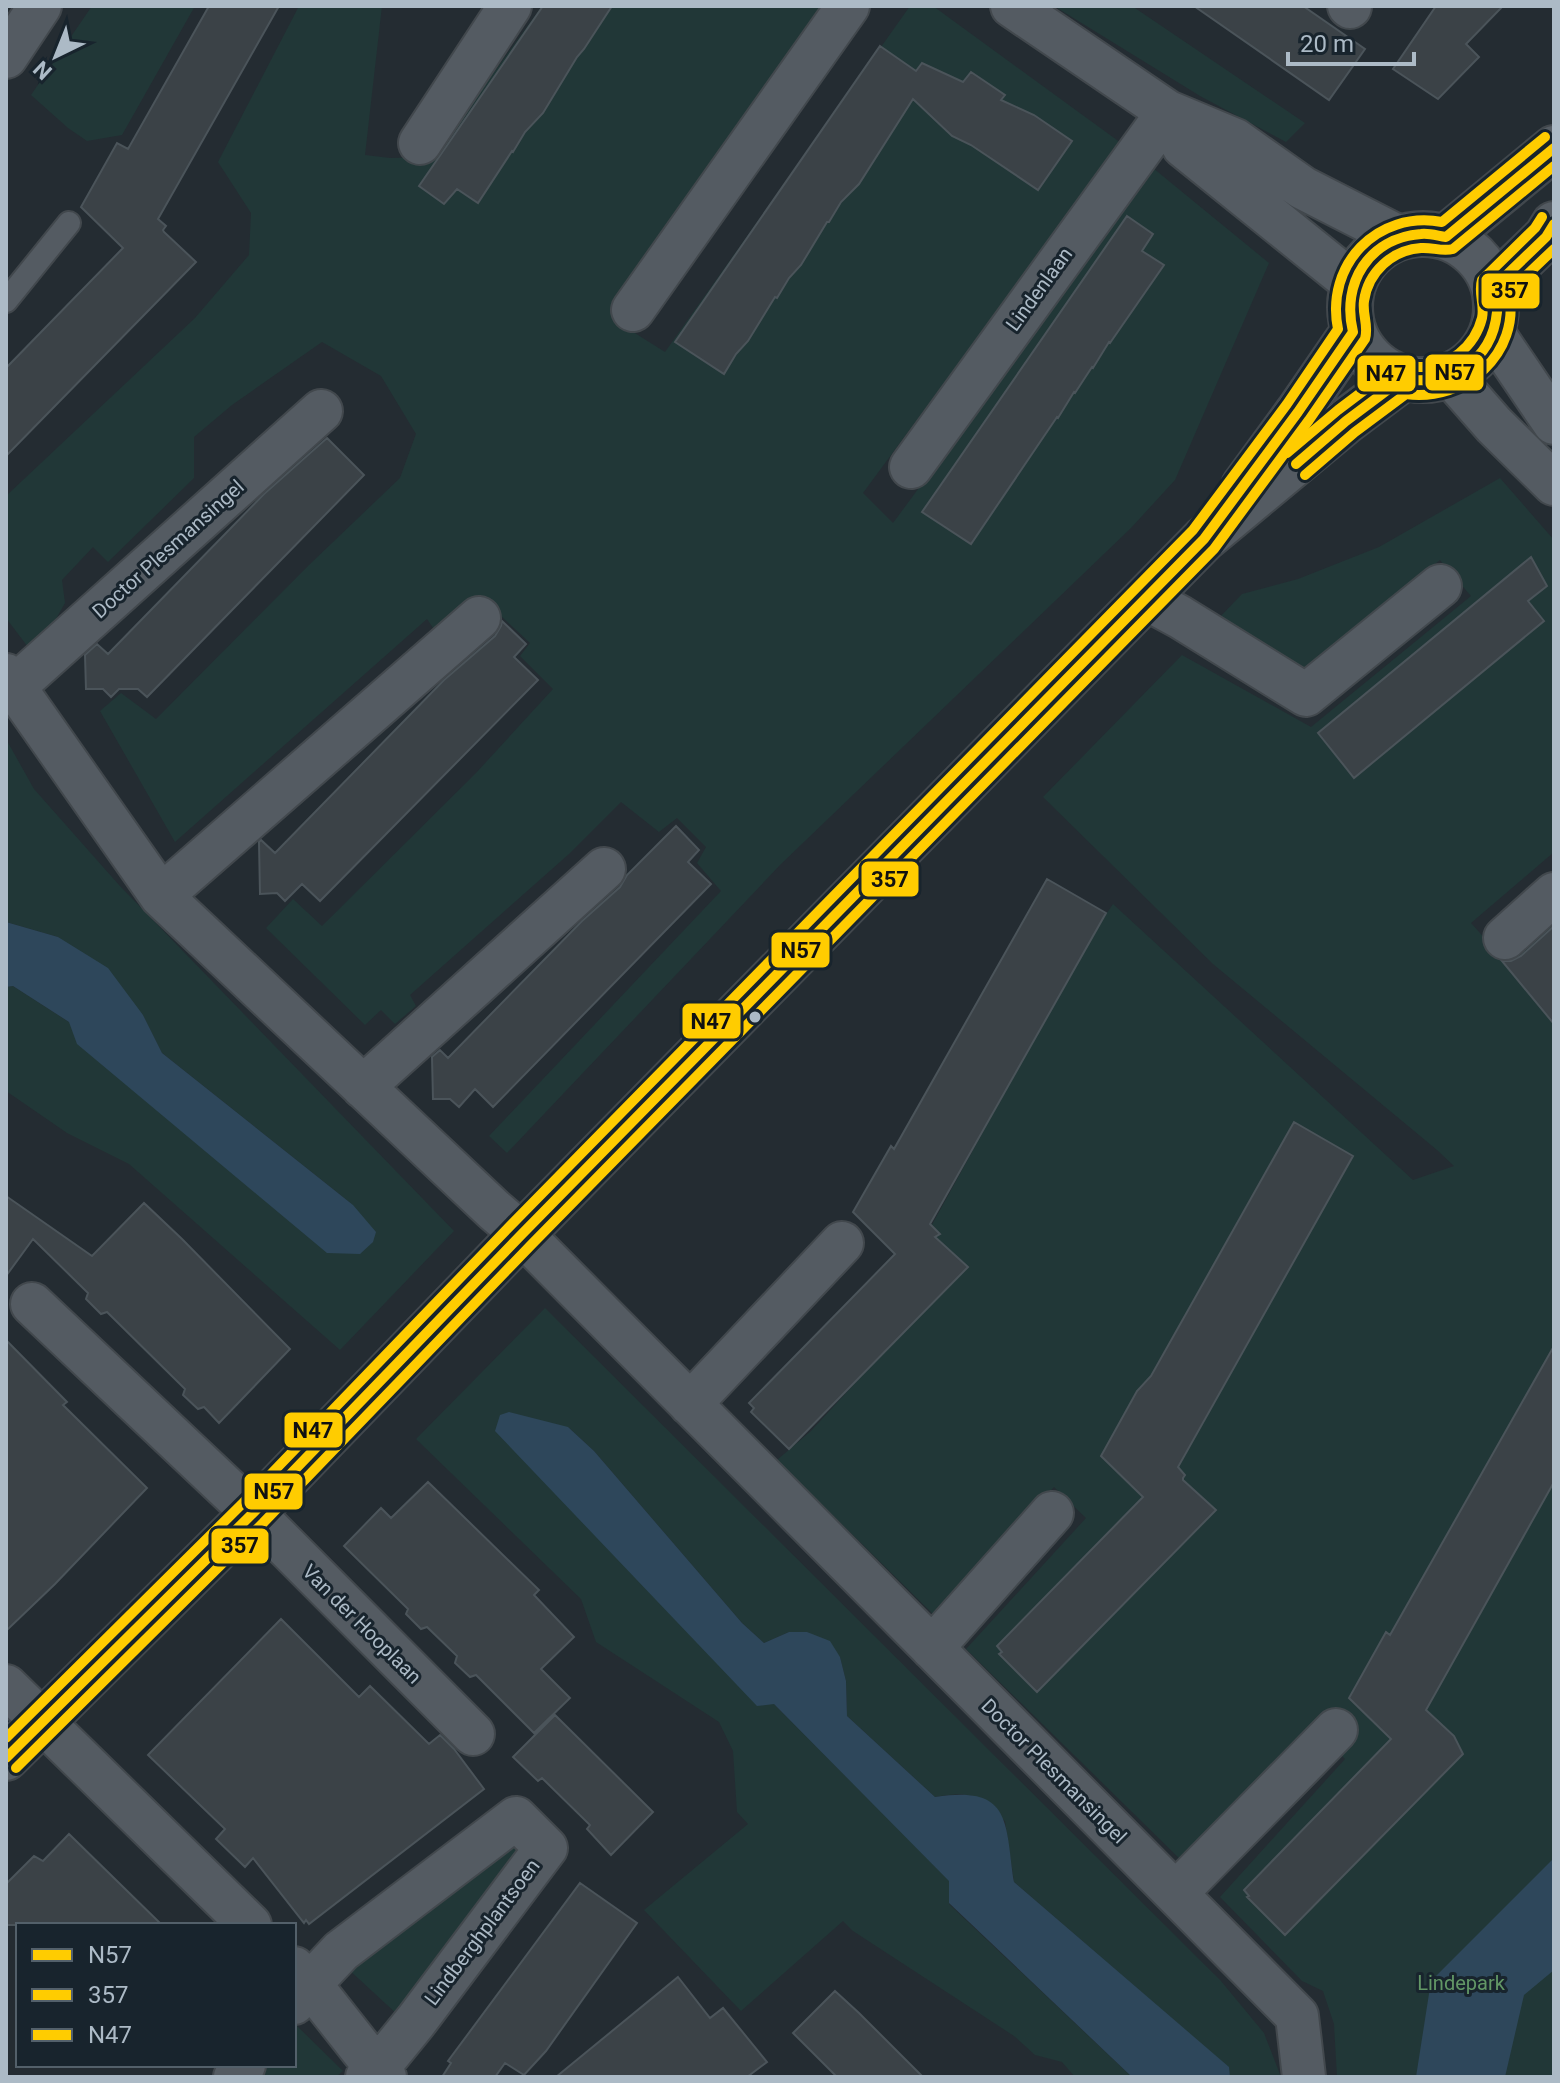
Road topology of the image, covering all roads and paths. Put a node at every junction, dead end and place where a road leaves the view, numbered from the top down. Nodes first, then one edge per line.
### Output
1 (40, 6) edge
2 (510, 6) edge
3 (848, 6) edge
4 (1012, 6) edge
5 (6, 57) edge
6 (1168, 112) junction
7 (420, 143) dead end
8 (1554, 148) edge
9 (69, 223) dead end
10 (1554, 224) edge
11 (1399, 237) junction
12 (1446, 237) junction
13 (1353, 283) junction
14 (1494, 287) junction
15 (6, 301) edge
16 (633, 310) dead end
17 (1353, 332) junction
18 (1493, 333) junction
19 (1451, 376) junction
20 (1402, 379) junction
21 (321, 411) dead end
22 (1554, 423) edge
23 (911, 467) dead end
24 (1554, 484) edge
25 (1204, 539) junction
26 (1440, 586) dead end
27 (1145, 598) junction
28 (479, 618) dead end
29 (10, 681) edge
30 (604, 869) dead end
31 (1554, 894) edge
32 (161, 896) junction
33 (1505, 938) dead end
34 (363, 1087) junction
35 (522, 1234) junction
36 (842, 1243) dead end
37 (32, 1304) dead end
38 (690, 1404) junction
39 (253, 1513) junction
40 (1052, 1513) dead end
41 (932, 1648) junction
42 (6, 1686) edge
43 (42, 1721) junction
44 (1336, 1730) dead end
45 (473, 1734) dead end
46 (6, 1758) edge
47 (1176, 1893) junction
48 (248, 1923) edge
49 (299, 1985) edge
50 (376, 2074) edge
51 (1304, 2077) edge

1 - 5 street
2 - 7 street
3 - 16 street
4 - 6 street
6 - 11 street
6 - 13 street
6 - 23 street, Lindenlaan
8 - 12 street
9 - 15 lane
10 - 14 street
11 - 12 street
11 - 13 street
12 - 14 street
13 - 17 street
14 - 18 street
17 - 20 street
17 - 25 street
18 - 19 street
18 - 22 street
19 - 20 street
19 - 24 street
20 - 25 street
21 - 29 street, Doctor Plesmansingel
25 - 27 street
26 - 27 street
27 - 35 street
28 - 32 street
29 - 32 street, Doctor Plesmansingel
30 - 34 street
31 - 33 street
32 - 34 street, Doctor Plesmansingel
34 - 35 street, Doctor Plesmansingel
35 - 38 street, Doctor Plesmansingel
35 - 39 street
36 - 38 street
37 - 39 street, Van der Hooplaan
38 - 41 street, Doctor Plesmansingel
39 - 43 street
39 - 45 street, Van der Hooplaan
40 - 41 street
41 - 47 street, Doctor Plesmansingel
42 - 43 street
43 - 46 street
43 - 48 street
44 - 47 street
47 - 51 street, Doctor Plesmansingel
49 - 50 street, Lindberghplantsoen
49 - 50 street, Lindberghplantsoen

